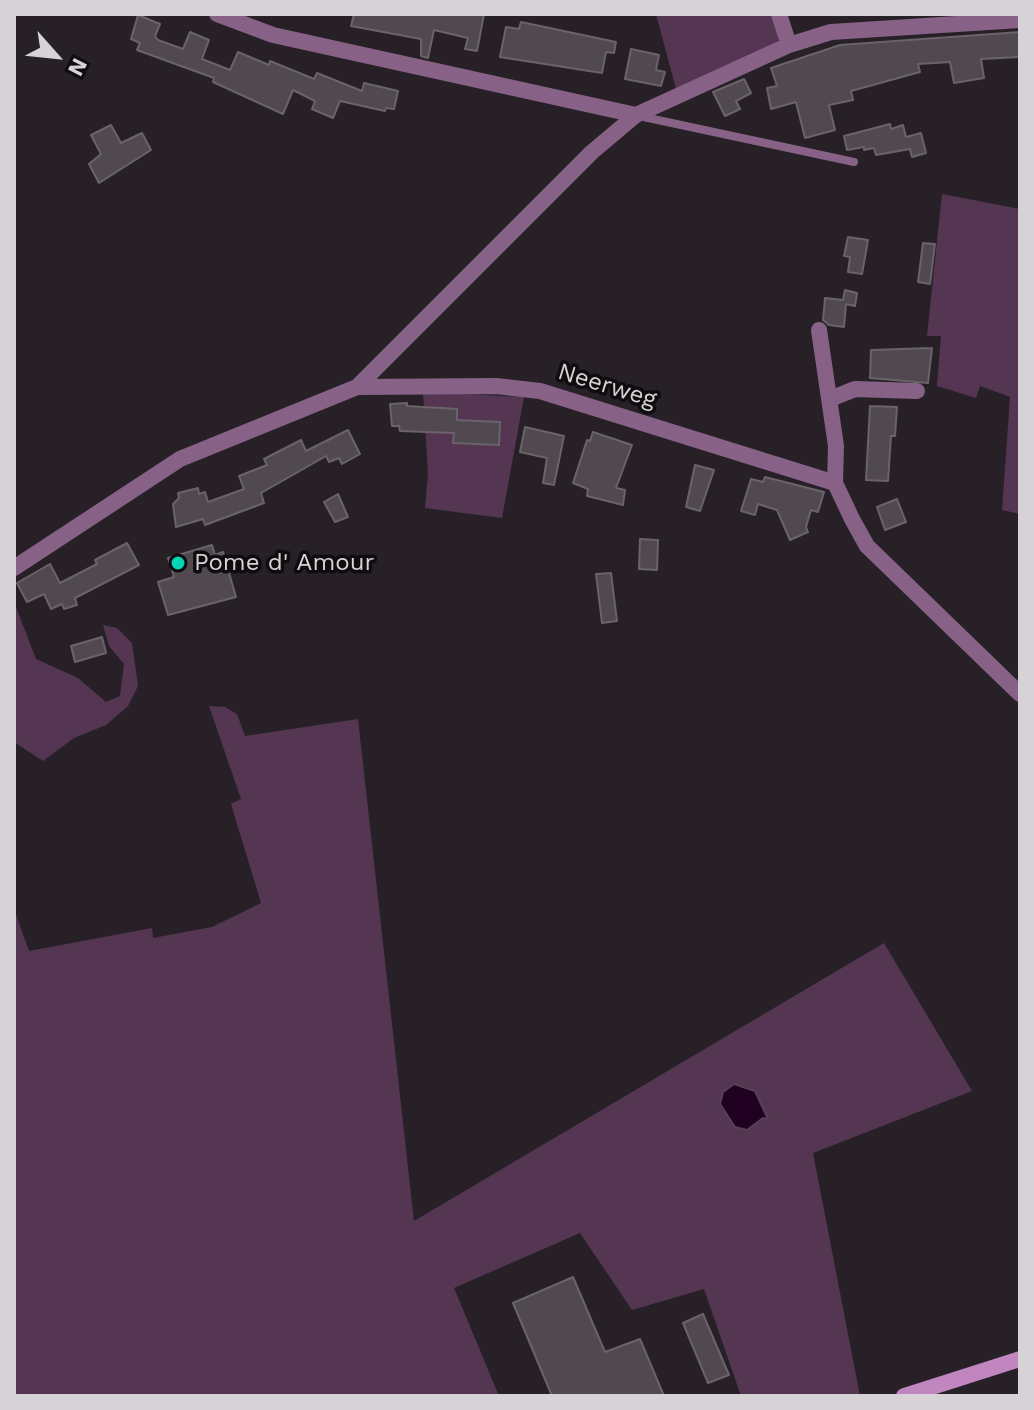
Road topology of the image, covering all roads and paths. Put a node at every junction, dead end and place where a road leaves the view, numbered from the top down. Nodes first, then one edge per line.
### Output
1 (217, 14) edge
2 (779, 14) edge
3 (982, 17) edge
4 (1020, 20) edge
5 (789, 45) junction
6 (636, 115) junction
7 (854, 162) dead end
8 (819, 330) dead end
9 (357, 387) junction
10 (917, 391) dead end
11 (830, 399) junction
12 (835, 483) junction
13 (14, 568) edge
14 (1020, 694) edge
15 (1020, 1359) edge
16 (904, 1396) edge

1 - 6 street
2 - 5 street
3 - 4 street, Neerweg
3 - 5 street, Neerweg
5 - 6 street, Neerweg
6 - 7 lane
6 - 9 street, Neerweg
8 - 11 street
9 - 12 street, Neerweg
9 - 13 street, Neerweg
10 - 11 street
11 - 12 street
12 - 14 street
15 - 16 main road

